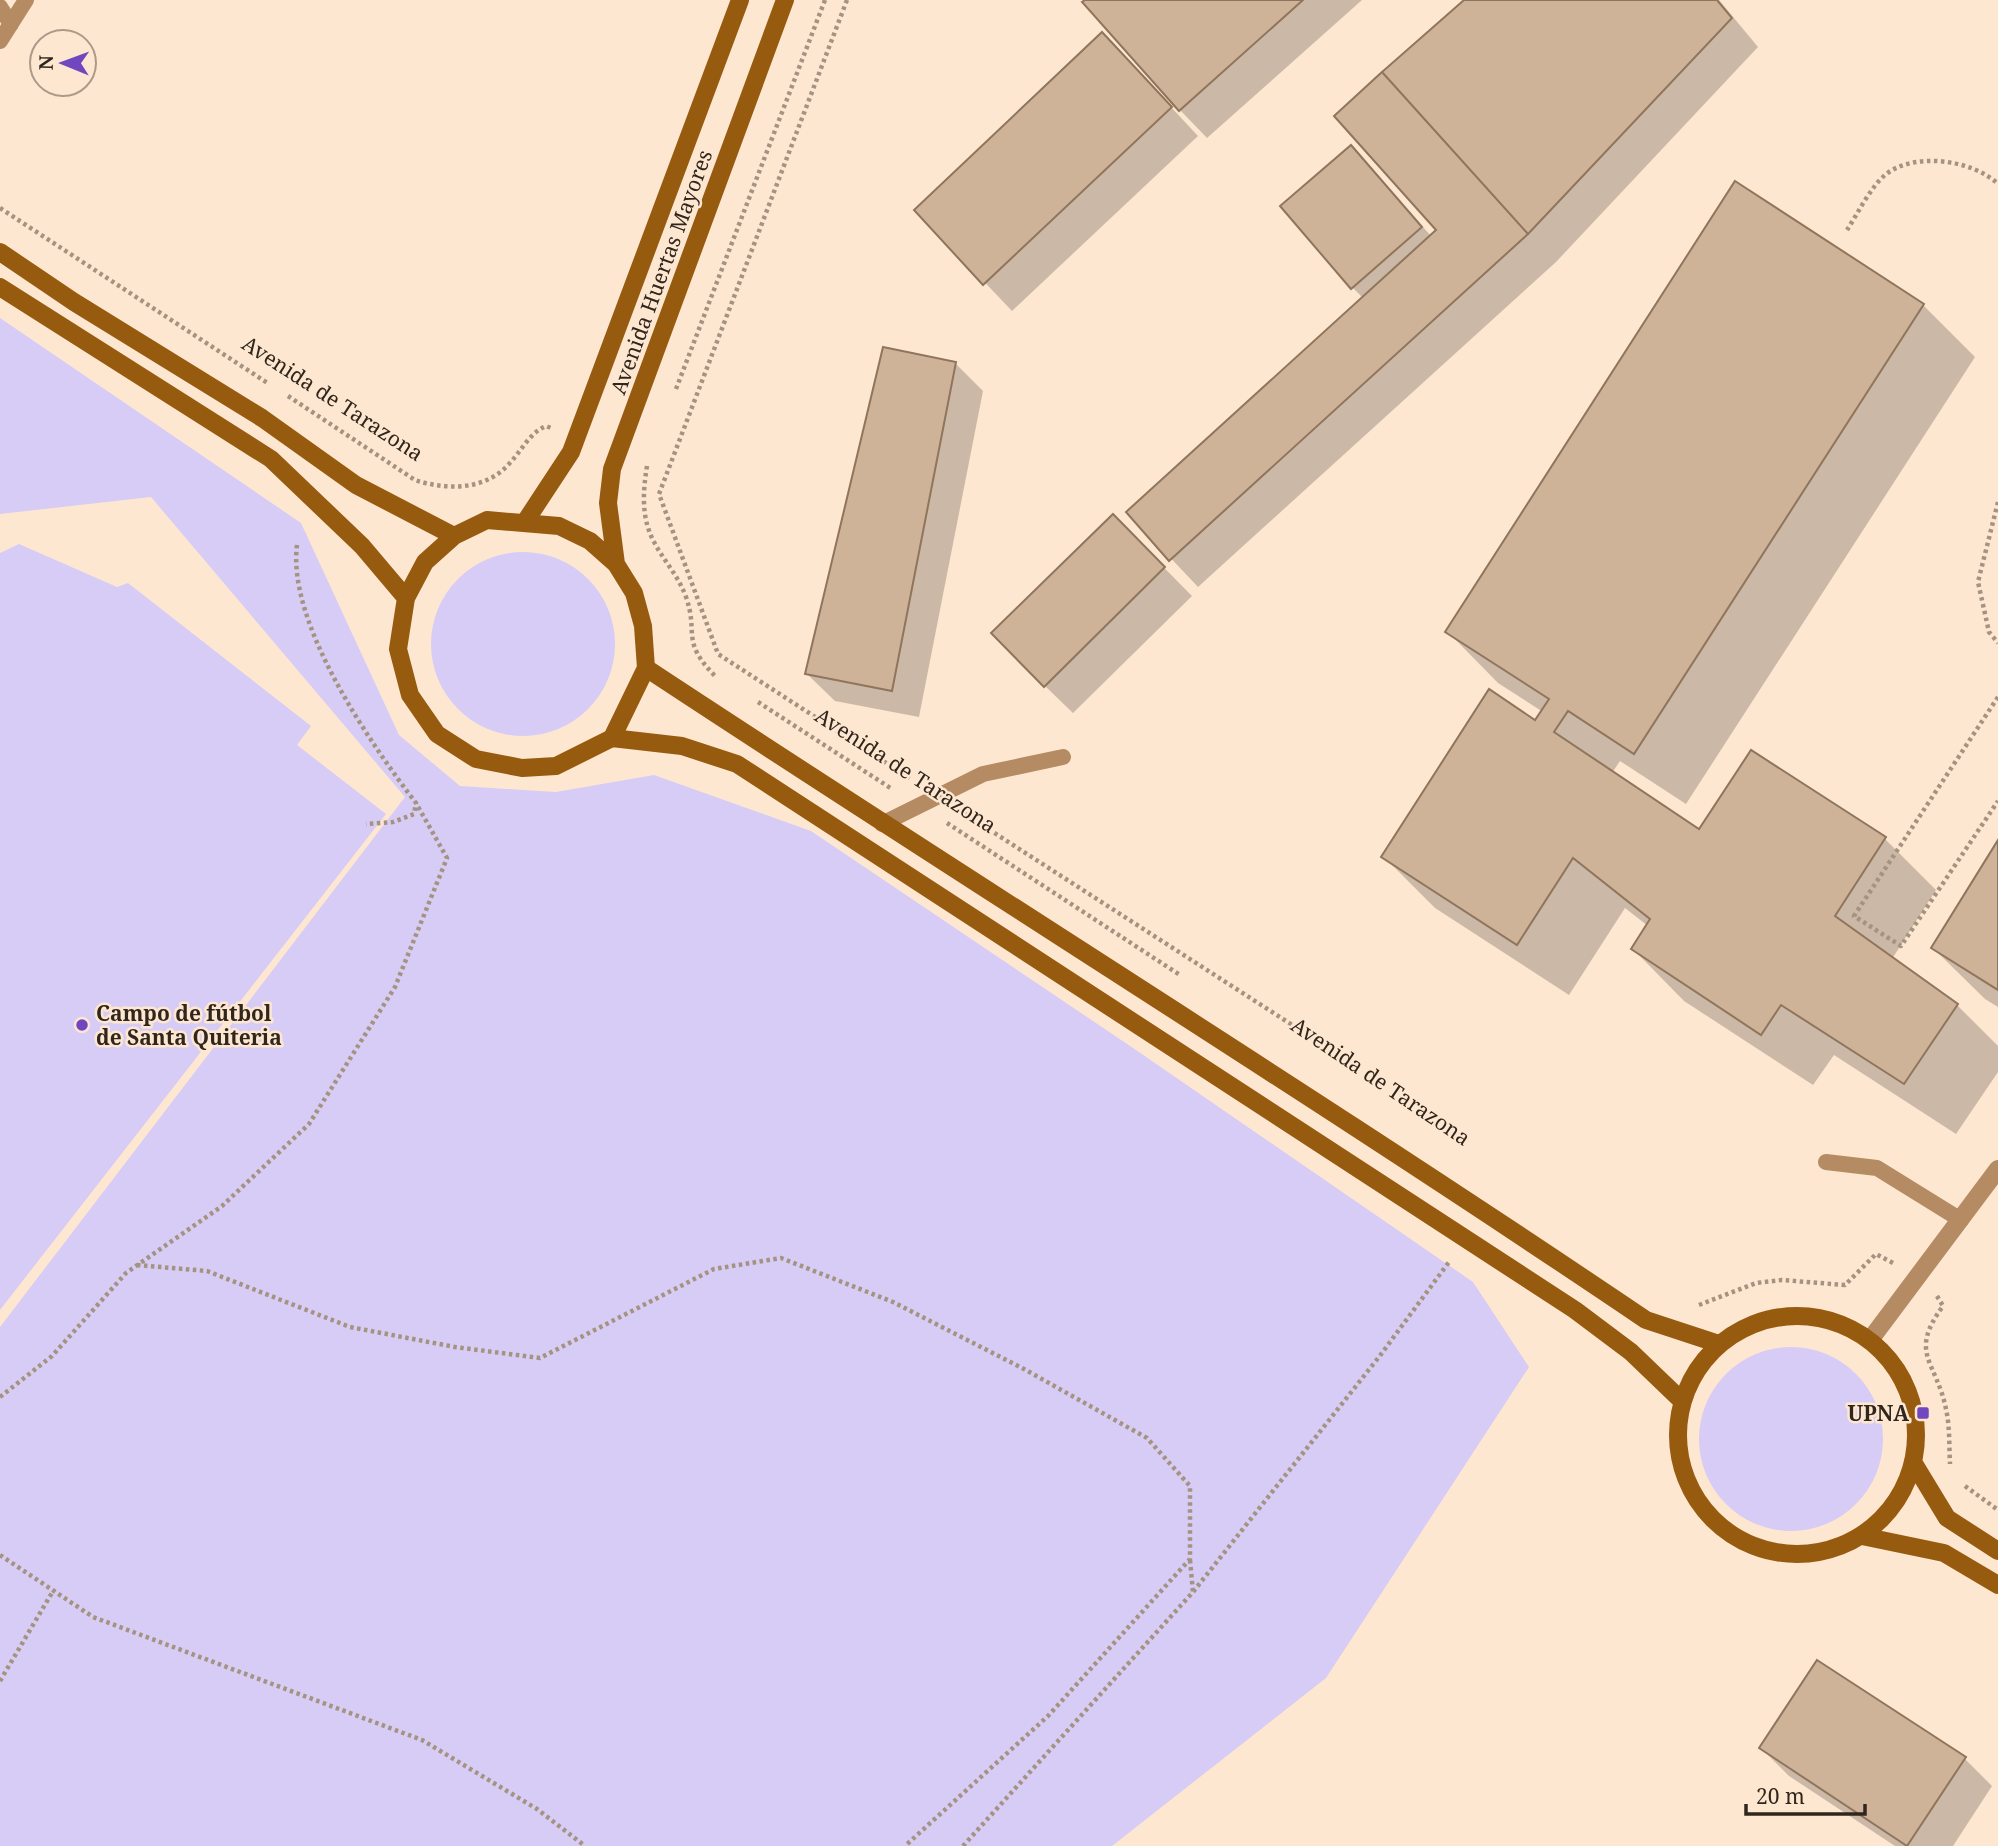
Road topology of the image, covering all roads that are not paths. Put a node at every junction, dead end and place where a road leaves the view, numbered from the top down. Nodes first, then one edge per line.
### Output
1 (26, 0) edge
2 (740, 0) edge
3 (785, 0) edge
4 (0, 6) edge
5 (11, 24) junction
6 (0, 41) edge
7 (0, 252) edge
8 (0, 287) edge
9 (525, 522) junction
10 (454, 536) junction
11 (616, 564) junction
12 (406, 598) junction
13 (646, 668) junction
14 (612, 738) junction
15 (1063, 757) dead end
16 (882, 824) junction
17 (1826, 1162) dead end
18 (1998, 1169) edge
19 (1961, 1220) junction
20 (1870, 1340) junction
21 (1719, 1344) junction
22 (1682, 1401) junction
23 (1913, 1462) junction
24 (1862, 1536) junction
25 (1998, 1551) edge
26 (1998, 1585) edge

1 - 5 lane
2 - 9 main road, Avenida Huertas Mayores
3 - 11 main road, Avenida Huertas Mayores
4 - 5 lane
5 - 6 lane
7 - 10 main road
8 - 12 main road
9 - 10 main road
9 - 11 main road
10 - 12 main road
11 - 13 main road
12 - 14 main road
13 - 14 main road
13 - 16 main road
14 - 22 main road
15 - 16 lane
16 - 21 main road
17 - 19 lane
18 - 19 street
19 - 20 street
20 - 21 main road
20 - 23 main road
21 - 22 main road
22 - 24 main road
23 - 24 main road
23 - 25 main road
24 - 26 main road

